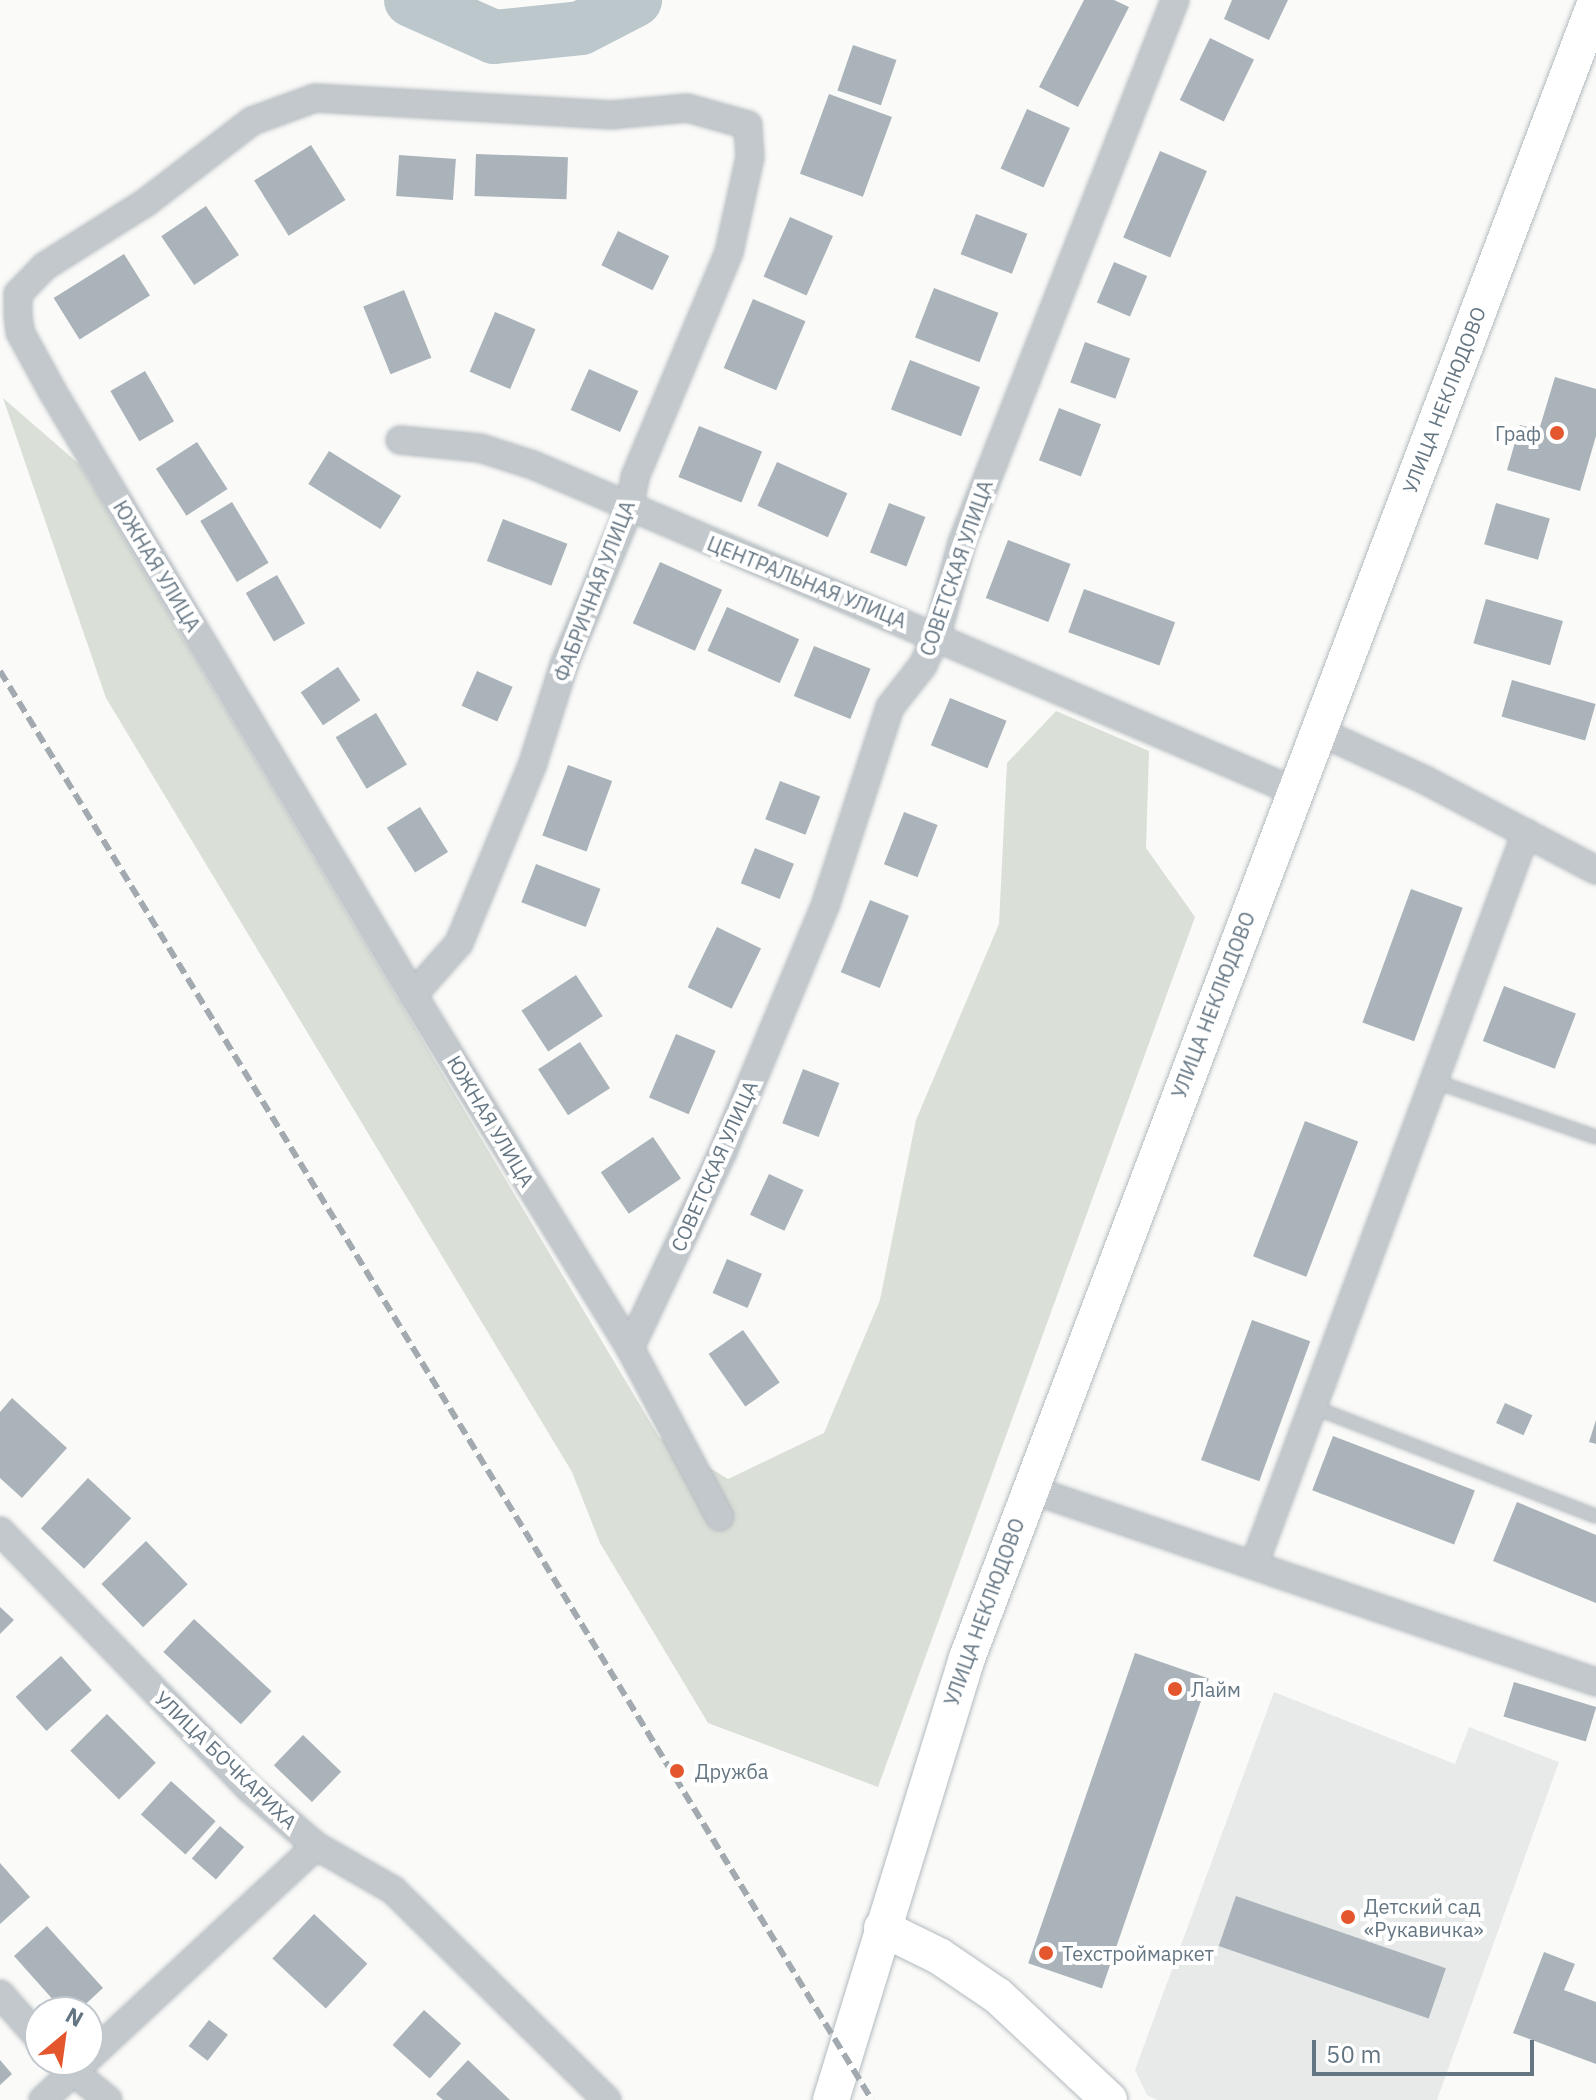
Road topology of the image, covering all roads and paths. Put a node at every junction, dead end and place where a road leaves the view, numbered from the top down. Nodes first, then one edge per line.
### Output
1 (1175, 0) edge
2 (1596, 1) edge
3 (748, 125) joint
4 (400, 440) dead end
5 (629, 509) junction
6 (937, 634) junction
7 (1318, 731) junction
8 (1294, 791) junction
9 (1526, 833) junction
10 (1596, 870) edge
11 (413, 995) junction
12 (1434, 1081) junction
13 (1596, 1137) edge
14 (630, 1348) junction
15 (1313, 1407) junction
16 (1029, 1489) junction
17 (1596, 1516) edge
18 (720, 1517) dead end
19 (0, 1531) edge
20 (1254, 1565) junction
21 (1596, 1682) edge
22 (316, 1846) junction
23 (882, 1928) junction
24 (0, 1994) edge
25 (24, 2021) edge
26 (104, 2034) edge
27 (60, 2076) edge
28 (76, 2076) edge
29 (43, 2100) edge
30 (108, 2100) edge
31 (607, 2100) edge
32 (831, 2100) edge
33 (1109, 2100) edge

1 - 6 street, СОВЕТСКАЯ УЛИЦА
2 - 7 main road, УЛИЦА НЕКЛЮДОВО
3 - 5 street, ФАБРИЧНАЯ УЛИЦА
3 - 11 street, ЮЖНАЯ УЛИЦА
4 - 5 street, ЦЕНТРАЛЬНАЯ УЛИЦА
5 - 6 street, ЦЕНТРАЛЬНАЯ УЛИЦА
5 - 11 street, ФАБРИЧНАЯ УЛИЦА
6 - 8 street, ЦЕНТРАЛЬНАЯ УЛИЦА
6 - 14 street, СОВЕТСКАЯ УЛИЦА
7 - 8 main road, УЛИЦА НЕКЛЮДОВО
7 - 9 street
8 - 16 main road, УЛИЦА НЕКЛЮДОВО
9 - 10 street
9 - 12 street
11 - 14 street, ЮЖНАЯ УЛИЦА
12 - 13 lane
12 - 15 street
14 - 18 street, ЮЖНАЯ УЛИЦА
15 - 17 lane
15 - 20 street
16 - 20 street
16 - 23 main road, УЛИЦА НЕКЛЮДОВО
19 - 22 street, УЛИЦА БОЧКАРИХА
20 - 21 street
22 - 26 street
22 - 31 street, УЛИЦА БОЧКАРИХА
23 - 32 main road, УЛИЦА НЕКЛЮДОВО
23 - 33 main road
24 - 25 street
27 - 29 street
28 - 30 street

